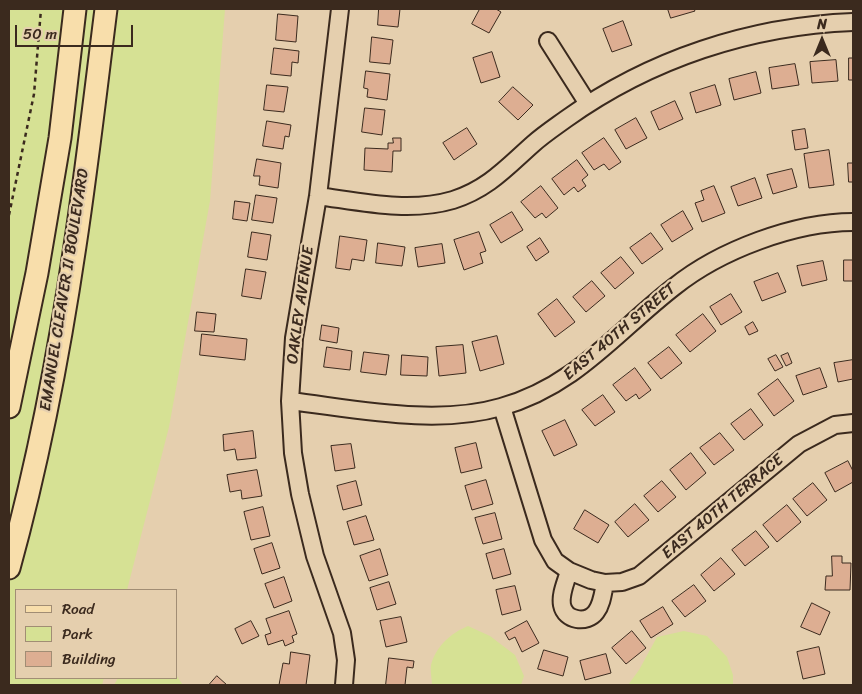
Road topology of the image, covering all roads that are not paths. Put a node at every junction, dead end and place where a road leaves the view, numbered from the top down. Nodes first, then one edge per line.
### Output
1 (75, 9) edge
2 (106, 9) edge
3 (340, 9) edge
4 (853, 22) edge
5 (548, 41) dead end
6 (588, 104) junction
7 (318, 196) junction
8 (853, 222) edge
9 (290, 402) junction
10 (9, 407) edge
11 (502, 408) junction
12 (853, 423) edge
13 (9, 568) edge
14 (569, 571) junction
15 (598, 581) junction
16 (344, 685) edge

1 - 10 main road
2 - 13 main road, EMANUEL CLEAVER II BOULEVARD
3 - 7 street, OAKLEY AVENUE
4 - 6 street
5 - 6 street
6 - 7 street
7 - 9 street, OAKLEY AVENUE
8 - 11 street, EAST 40TH STREET
9 - 11 street, EAST 40TH STREET
9 - 16 street, OAKLEY AVENUE
11 - 14 street
12 - 15 street, EAST 40TH TERRACE
14 - 15 street
14 - 15 street

